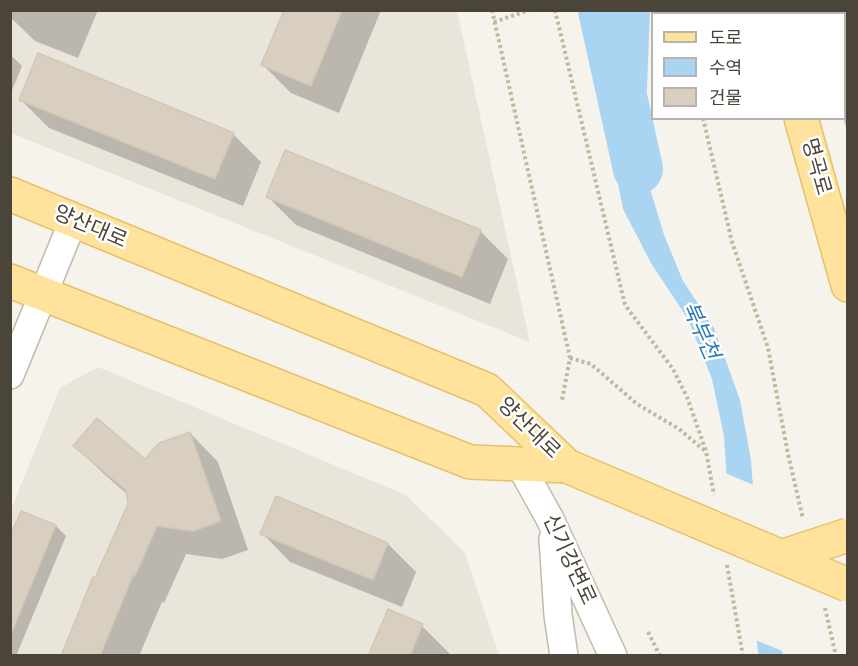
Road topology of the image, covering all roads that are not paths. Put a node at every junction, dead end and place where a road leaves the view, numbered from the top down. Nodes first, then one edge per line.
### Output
1 (802, 120) edge
2 (10, 194) edge
3 (74, 221) junction
4 (10, 281) edge
5 (848, 285) edge
6 (44, 294) junction
7 (10, 375) edge
8 (520, 465) junction
9 (567, 466) junction
10 (552, 523) junction
11 (848, 535) edge
12 (781, 557) junction
13 (835, 592) edge
14 (564, 656) edge
15 (613, 656) edge

1 - 5 main road, 명곡로
2 - 3 main road, 양산대로
3 - 6 street
3 - 9 main road, 양산대로
4 - 6 main road, 양산대로
6 - 7 street
6 - 8 main road, 양산대로
8 - 9 main road, 양산대로
8 - 10 street, 신기강변로
9 - 12 main road, bridge
10 - 14 street
10 - 15 street, 신기강변로
11 - 12 main road, bridge
12 - 13 main road, bridge

